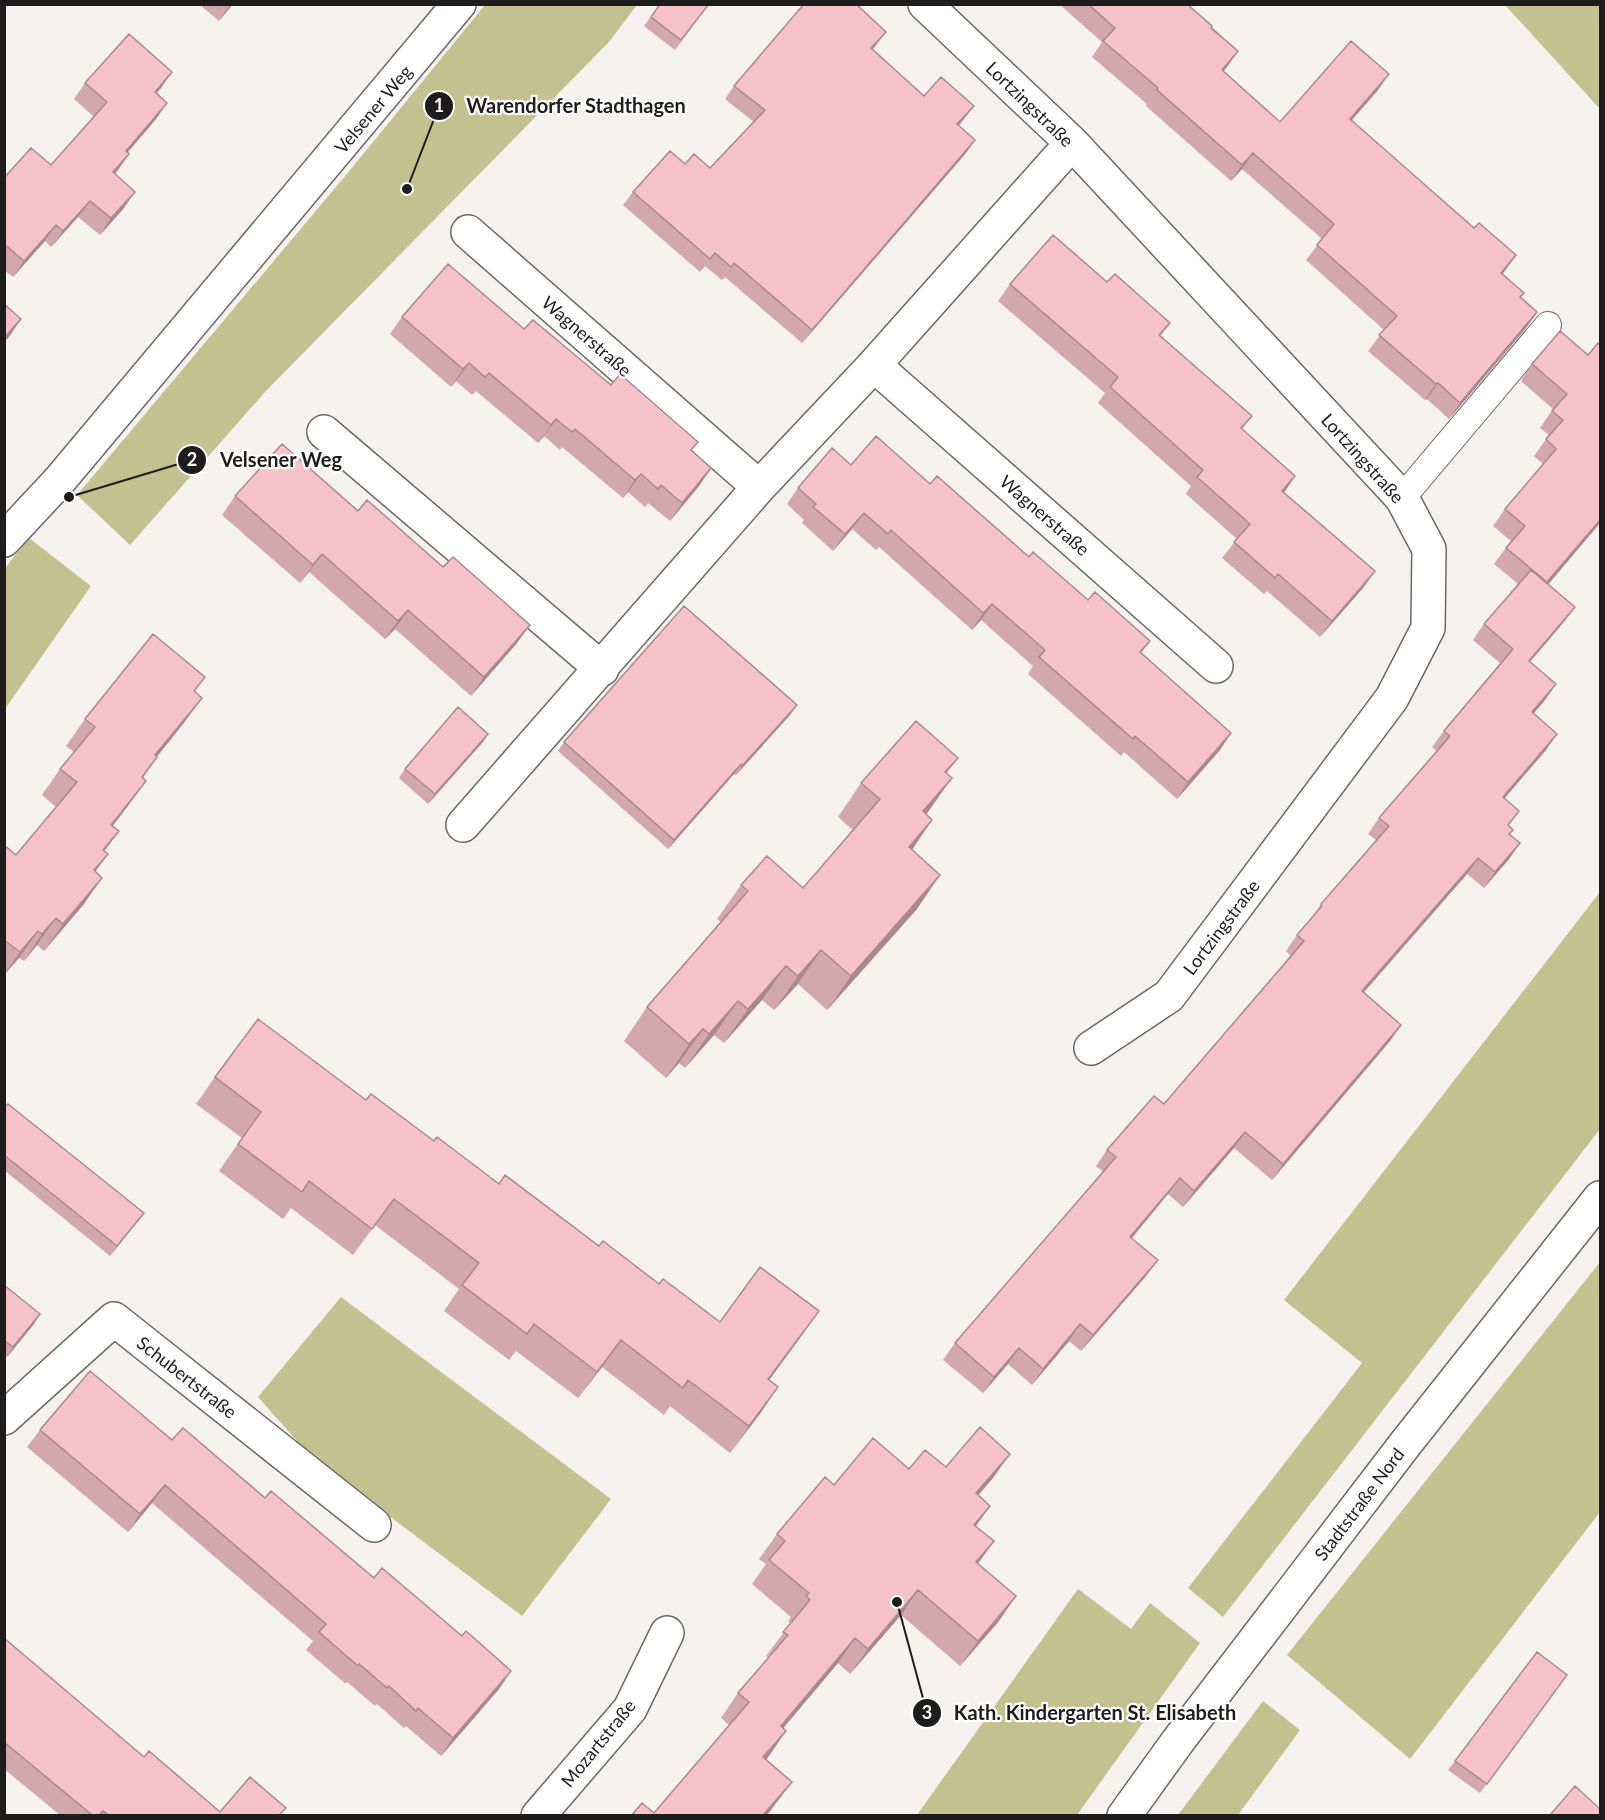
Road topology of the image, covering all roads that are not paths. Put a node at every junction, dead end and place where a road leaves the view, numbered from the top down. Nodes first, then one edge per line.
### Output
1 (459, 4) edge
2 (925, 4) edge
3 (1072, 143) junction
4 (468, 232) dead end
5 (1548, 325) dead end
6 (874, 365) junction
7 (324, 432) dead end
8 (759, 487) junction
9 (1402, 498) junction
10 (4, 540) edge
11 (1216, 666) dead end
12 (602, 669) junction
13 (463, 825) dead end
14 (1090, 1048) dead end
15 (1600, 1198) edge
16 (4, 1418) edge
17 (375, 1525) dead end
18 (667, 1633) dead end
19 (538, 1815) edge
20 (1124, 1815) edge

1 - 10 street, Velsener Weg
2 - 3 street, Lortzingstraße
3 - 6 street
3 - 9 street, Lortzingstraße
4 - 8 street, Wagnerstraße
5 - 9 lane
6 - 8 street
6 - 11 street, Wagnerstraße
7 - 12 street
8 - 12 street
9 - 14 street, Lortzingstraße
12 - 13 street
15 - 20 street, Stadtstraße Nord
16 - 17 street, Schubertstraße
18 - 19 street, Mozartstraße

